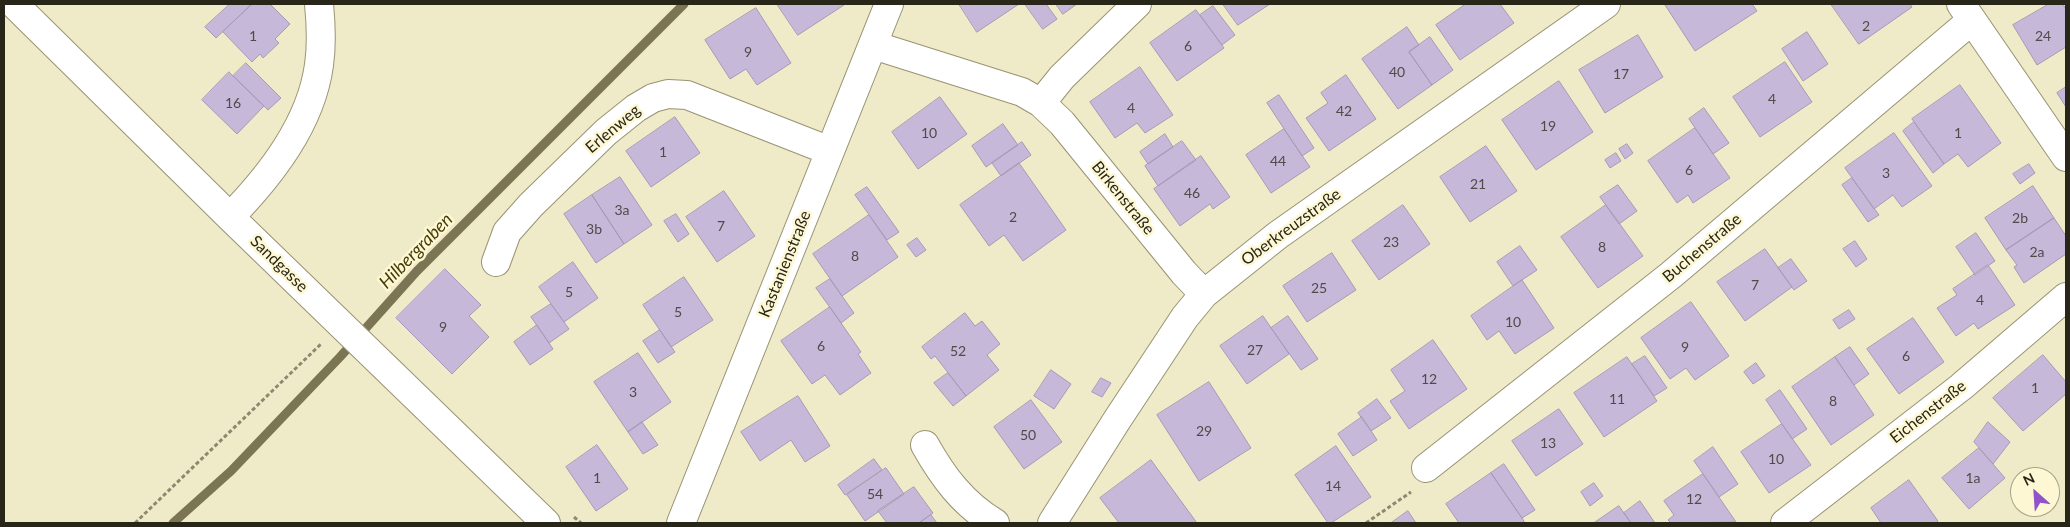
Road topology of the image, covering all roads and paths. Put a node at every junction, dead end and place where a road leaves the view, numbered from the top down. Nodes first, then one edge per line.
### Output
1 (14, 4) edge
2 (319, 4) edge
3 (889, 4) edge
4 (1137, 4) edge
5 (1606, 4) edge
6 (1967, 12) edge
7 (873, 45) junction
8 (1041, 102) junction
9 (830, 151) junction
10 (2066, 157) edge
11 (230, 217) junction
12 (496, 262) dead end
13 (1204, 294) junction
14 (2066, 297) edge
15 (352, 335) junction
16 (925, 445) dead end
17 (1426, 468) joint
18 (135, 523) edge
19 (546, 523) edge
20 (682, 523) edge
21 (994, 523) edge
22 (1052, 523) edge
23 (1366, 523) edge
24 (1786, 523) edge

1 - 11 street, Sandgasse
2 - 11 street
3 - 7 street, Kastanienstraße
4 - 8 street
5 - 13 street, Oberkreuzstraße
6 - 10 street
6 - 17 street, Buchenstraße
7 - 8 street, Birkenstraße
7 - 9 street, Kastanienstraße
8 - 13 street, Birkenstraße
9 - 12 street, Erlenweg
9 - 20 street, Kastanienstraße
11 - 15 street, Sandgasse
13 - 22 street, Oberkreuzstraße
14 - 24 street, Eichenstraße
15 - 18 path
15 - 19 street, Sandgasse
16 - 21 street
17 - 23 path

